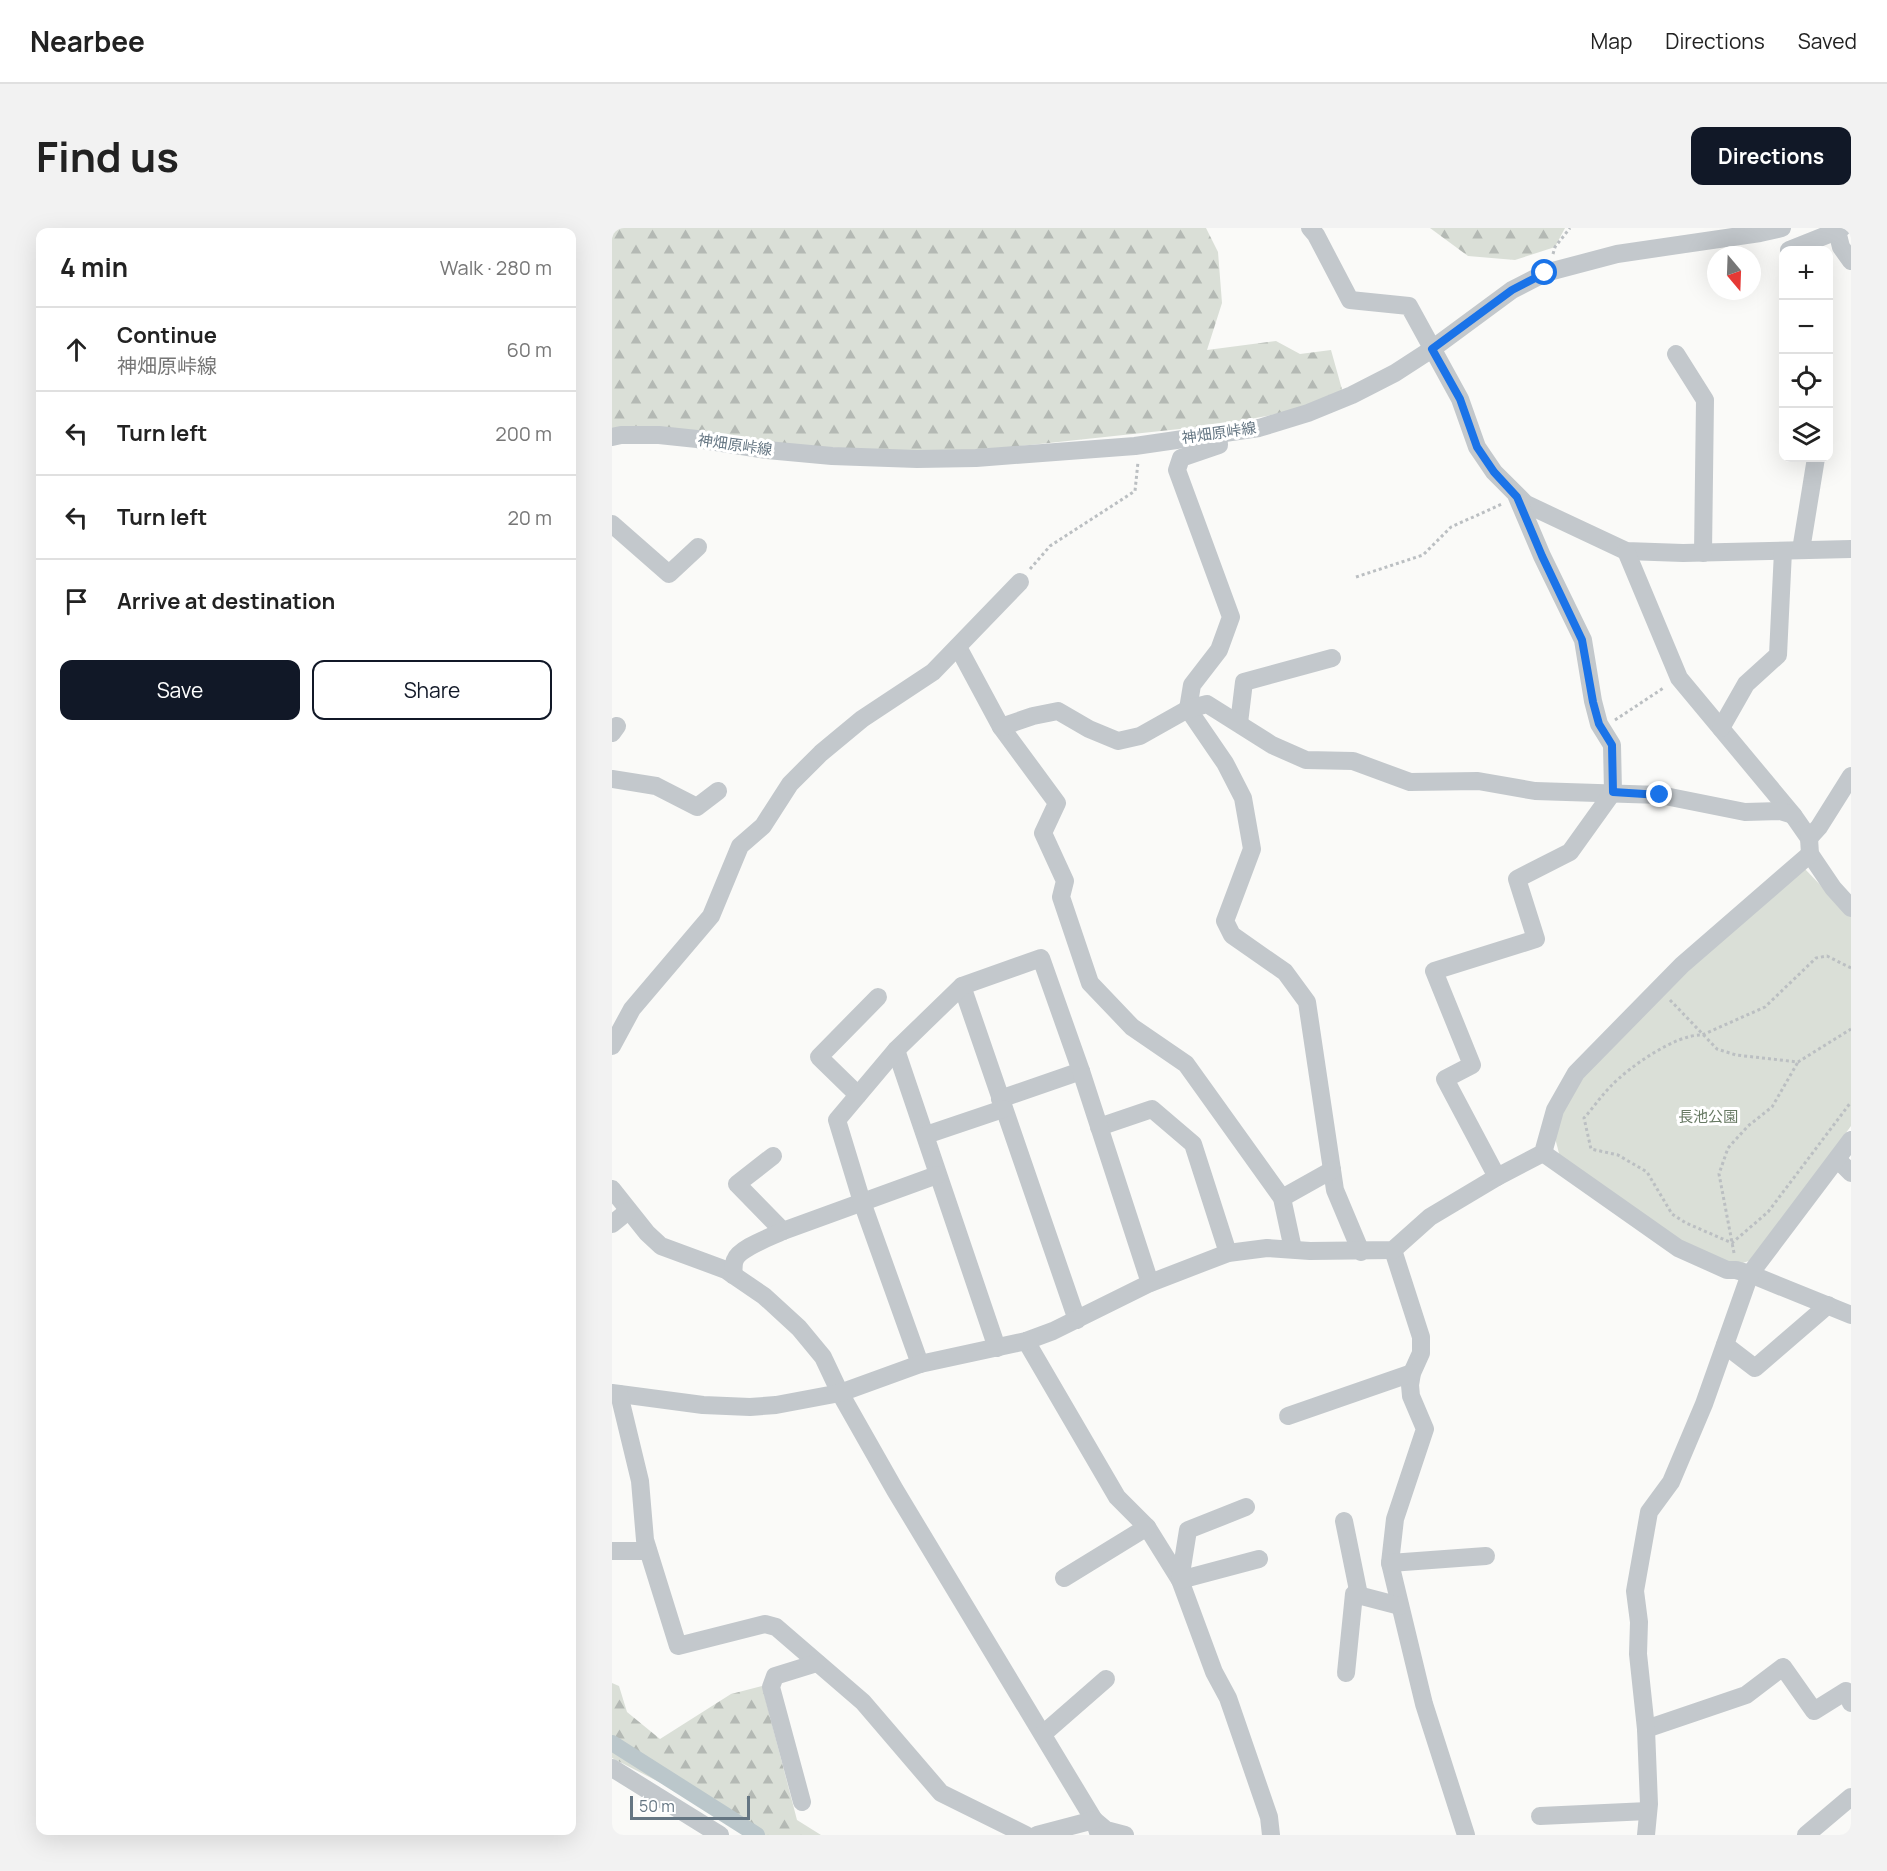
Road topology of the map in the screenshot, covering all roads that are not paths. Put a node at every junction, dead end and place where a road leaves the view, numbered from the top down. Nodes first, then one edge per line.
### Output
1 (1310, 228) edge
2 (1782, 228) edge
3 (1839, 229) edge
4 (1759, 231) edge
5 (1799, 246) edge
6 (1851, 261) edge
7 (1432, 349) junction
8 (1676, 354) dead end
9 (1218, 433) junction
10 (612, 437) edge
11 (1815, 462) edge
12 (1517, 497) junction
13 (612, 524) edge
14 (698, 547) dead end
15 (1851, 549) edge
16 (1792, 550) junction
17 (1626, 551) junction
18 (1703, 553) junction
19 (1020, 582) road end
20 (958, 647) junction
21 (1332, 658) dead end
22 (1188, 709) junction
23 (1239, 723) junction
24 (1001, 728) junction
25 (1721, 728) junction
26 (1851, 776) edge
27 (612, 779) edge
28 (718, 790) dead end
29 (1613, 792) junction
30 (1793, 815) junction
31 (1809, 846) junction
32 (1851, 908) edge
33 (962, 986) junction
34 (878, 997) dead end
35 (612, 1046) edge
36 (896, 1050) junction
37 (1081, 1071) junction
38 (858, 1095) junction
39 (1002, 1104) junction
40 (1099, 1127) junction
41 (926, 1135) junction
42 (1851, 1140) edge
43 (1543, 1153) junction
44 (773, 1156) dead end
45 (1837, 1160) junction
46 (1332, 1170) junction
47 (1851, 1173) edge
48 (938, 1175) junction
49 (1497, 1177) junction
50 (612, 1189) edge
51 (1282, 1198) junction
52 (862, 1202) junction
53 (628, 1211) junction
54 (612, 1224) edge
55 (783, 1231) junction
56 (1293, 1249) junction
57 (1393, 1251) junction
58 (1360, 1252) junction
59 (1228, 1253) junction
60 (1750, 1274) junction
61 (733, 1275) junction
62 (1150, 1284) junction
63 (1828, 1305) junction
64 (1851, 1315) edge
65 (1077, 1320) junction
66 (1026, 1341) junction
67 (1725, 1345) junction
68 (997, 1348) junction
69 (920, 1364) junction
70 (1412, 1373) junction
71 (840, 1393) junction
72 (615, 1394) edge
73 (1288, 1416) dead end
74 (1246, 1507) dead end
75 (1344, 1521) dead end
76 (1147, 1527) junction
77 (612, 1551) edge
78 (648, 1551) junction
79 (1486, 1556) dead end
80 (1259, 1559) dead end
81 (1390, 1563) junction
82 (1064, 1578) dead end
83 (1180, 1580) junction
84 (1359, 1595) junction
85 (1400, 1606) junction
86 (817, 1663) junction
87 (1346, 1673) dead end
88 (1106, 1679) dead end
89 (1851, 1703) edge
90 (1646, 1729) junction
91 (1043, 1734) junction
92 (612, 1768) edge
93 (1851, 1797) edge
94 (802, 1802) dead end
95 (1648, 1811) junction
96 (1540, 1816) dead end
97 (1097, 1827) edge
98 (720, 1835) edge
99 (1026, 1835) edge
100 (1037, 1835) edge
101 (1125, 1835) edge
102 (1271, 1835) edge
103 (1466, 1835) edge
104 (1646, 1835) edge
105 (1806, 1835) edge

1 - 7 street
2 - 4 street, 神畑原峠線
3 - 5 street
3 - 6 street
4 - 7 street, 神畑原峠線
7 - 9 street, 神畑原峠線
7 - 12 street
8 - 18 street
9 - 10 street, 神畑原峠線
9 - 22 street
11 - 16 street
12 - 17 street
12 - 29 street
13 - 14 street
15 - 16 street
16 - 18 street
16 - 25 street
17 - 18 street
17 - 25 street
19 - 20 street
20 - 24 street
20 - 35 street
21 - 23 street
22 - 23 street
22 - 24 street
22 - 46 street
23 - 29 street
24 - 51 street
25 - 30 street
26 - 31 street
27 - 28 street
29 - 30 street
29 - 49 street
30 - 31 street
31 - 32 street
31 - 43 street
33 - 36 street
33 - 37 street
33 - 39 street
34 - 38 street
36 - 38 street
36 - 41 street
37 - 39 street
37 - 40 street
38 - 52 street
39 - 41 street
39 - 65 street
40 - 59 street
40 - 62 street
41 - 48 street
42 - 45 street
43 - 49 street
43 - 60 street
44 - 55 street
45 - 47 street
45 - 60 street
46 - 51 street
46 - 58 street
48 - 52 street
48 - 68 street
49 - 57 street
50 - 53 street
51 - 56 street
52 - 55 street
52 - 69 street
53 - 54 street
53 - 61 street
55 - 61 street
56 - 58 street
56 - 59 street
57 - 58 street
57 - 70 street
59 - 62 street
60 - 63 street
60 - 67 street
61 - 71 street
62 - 65 street
63 - 64 street
63 - 67 street
65 - 66 street
66 - 68 street
66 - 76 street
67 - 90 street
68 - 69 street
69 - 71 street
70 - 73 street
70 - 81 street
71 - 72 street
71 - 91 street
72 - 78 street
74 - 83 street
75 - 84 street
76 - 82 street
76 - 83 street
77 - 78 street
78 - 86 street
79 - 81 street
80 - 83 street
81 - 85 street
83 - 102 street
84 - 85 street
84 - 87 street
85 - 103 street
86 - 94 street
86 - 99 street
88 - 91 street
89 - 90 street
90 - 95 street
91 - 97 street
92 - 98 street
93 - 105 street
95 - 96 street
95 - 104 street
97 - 100 street
97 - 101 street

